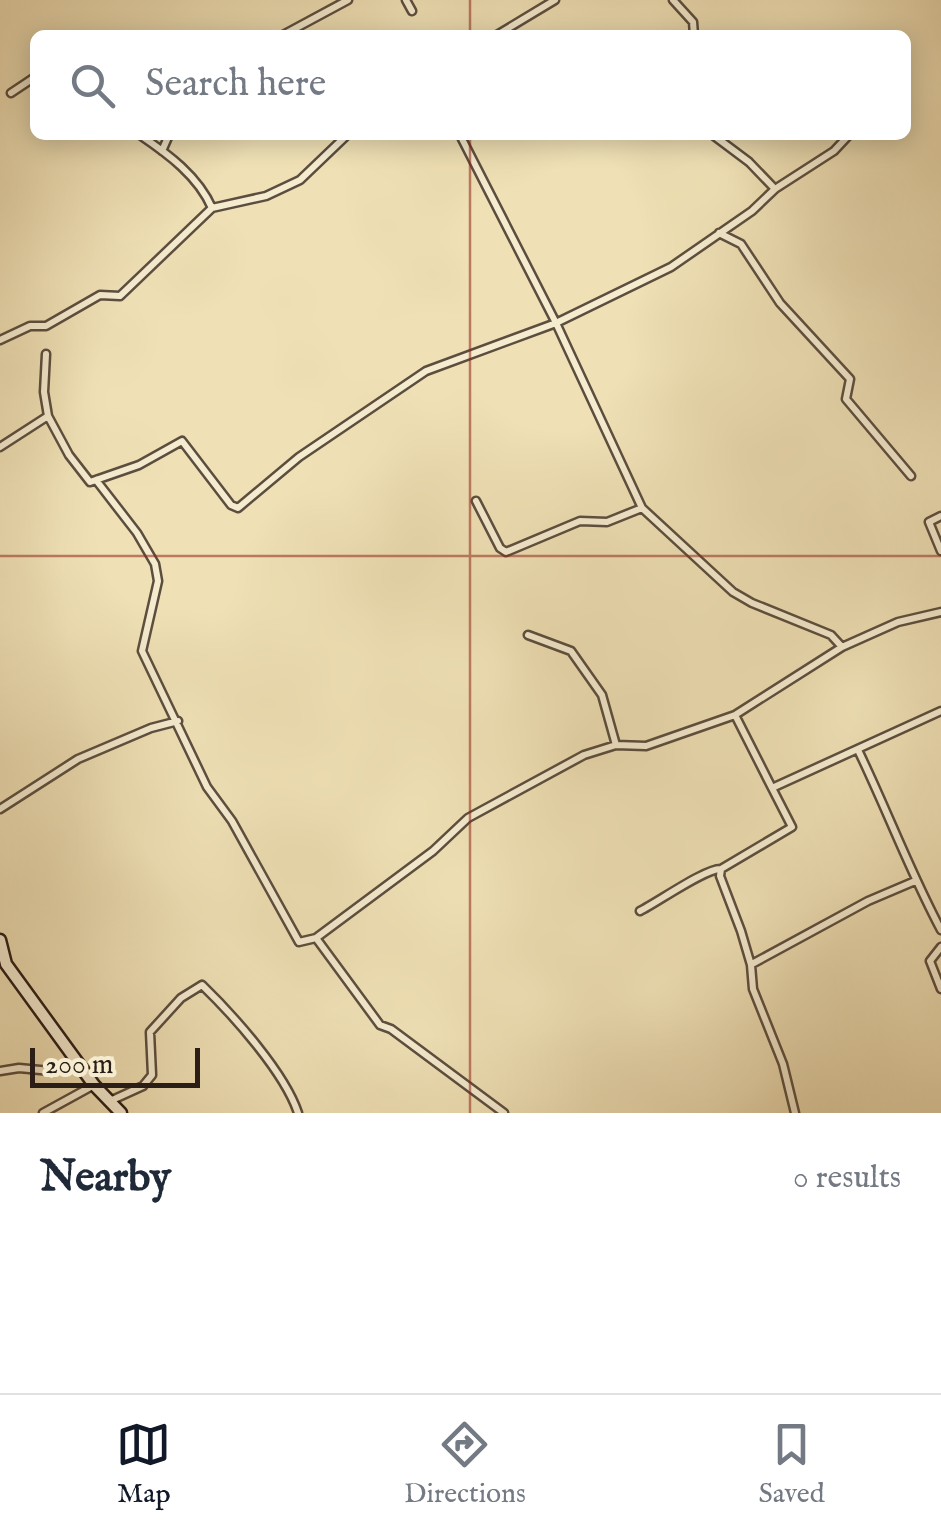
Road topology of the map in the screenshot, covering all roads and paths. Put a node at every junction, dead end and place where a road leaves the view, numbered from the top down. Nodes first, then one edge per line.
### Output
1 (348, 0) edge
2 (406, 0) edge
3 (554, 0) edge
4 (674, 0) edge
5 (412, 11) dead end
6 (292, 30) edge
7 (505, 30) edge
8 (694, 30) edge
9 (30, 81) edge
10 (11, 93) dead end
11 (147, 140) edge
12 (167, 140) edge
13 (342, 140) edge
14 (463, 140) edge
15 (719, 140) edge
16 (845, 140) edge
17 (162, 150) junction
18 (775, 189) junction
19 (212, 208) junction
20 (719, 233) junction
21 (556, 323) junction
22 (0, 340) edge
23 (46, 354) dead end
24 (48, 416) junction
25 (0, 447) edge
26 (911, 476) dead end
27 (96, 480) junction
28 (476, 501) dead end
29 (642, 508) junction
30 (941, 516) edge
31 (941, 552) edge
32 (941, 612) edge
33 (528, 635) dead end
34 (842, 648) junction
35 (941, 711) edge
36 (735, 715) junction
37 (178, 721) junction
38 (616, 745) junction
39 (858, 750) junction
40 (772, 788) junction
41 (0, 808) edge
42 (721, 869) junction
43 (915, 881) junction
44 (640, 912) dead end
45 (941, 930) edge
46 (316, 938) junction
47 (0, 940) edge
48 (941, 947) edge
49 (752, 964) junction
50 (941, 989) edge
51 (76, 1059) junction
52 (0, 1071) edge
53 (94, 1086) junction
54 (110, 1101) junction
55 (44, 1113) edge
56 (122, 1113) edge
57 (298, 1113) edge
58 (504, 1113) edge
59 (795, 1113) edge

1 - 6 street
2 - 5 street
3 - 7 street
4 - 8 street
9 - 10 street
11 - 17 street
12 - 17 street
13 - 19 street
14 - 21 street
15 - 18 street
16 - 18 street
17 - 19 street
18 - 20 street
19 - 22 street
20 - 21 street
20 - 26 street
21 - 27 street
21 - 29 street
23 - 24 street
24 - 25 street
24 - 27 street
27 - 37 street
28 - 29 street
29 - 34 street
30 - 31 street
32 - 34 street
33 - 38 street
34 - 36 street
35 - 39 street
36 - 38 street
36 - 40 street
37 - 41 street
37 - 46 street
38 - 46 street
39 - 40 street
39 - 43 street
40 - 42 street
42 - 44 street
42 - 49 street
43 - 45 street
43 - 49 street
46 - 58 street
47 - 51 street
48 - 50 street
49 - 59 street
51 - 52 street
51 - 53 street
53 - 54 street
53 - 55 street
54 - 56 street
54 - 57 street

